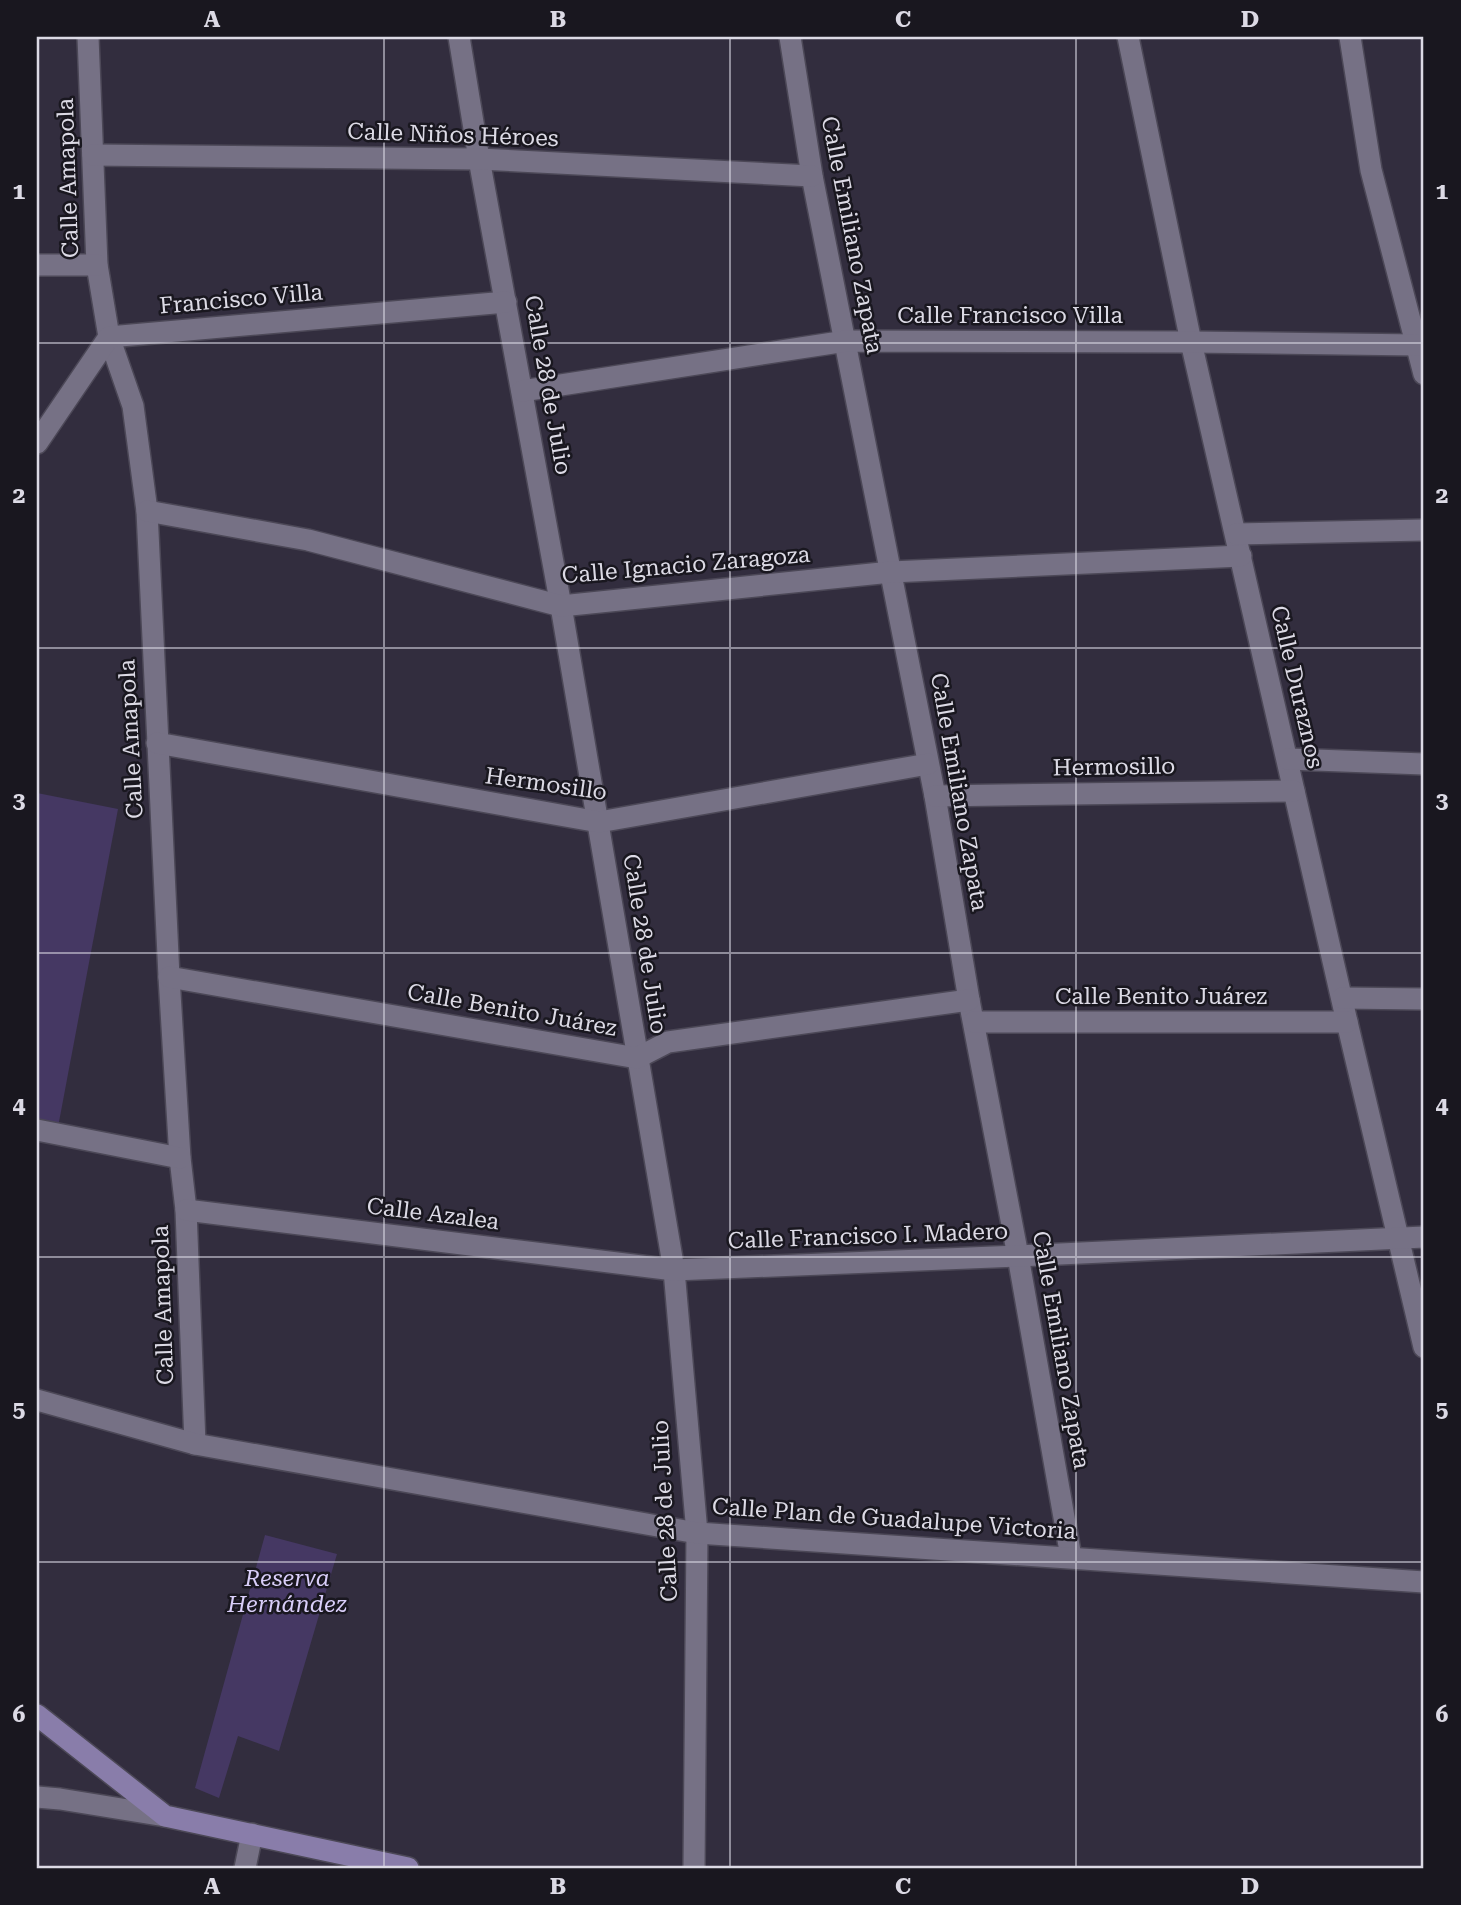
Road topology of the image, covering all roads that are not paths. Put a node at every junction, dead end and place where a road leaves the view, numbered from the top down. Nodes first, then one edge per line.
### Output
1 (88, 37) edge
2 (459, 37) edge
3 (790, 37) edge
4 (1128, 37) edge
5 (1350, 37) edge
6 (93, 155) junction
7 (479, 159) junction
8 (812, 176) junction
9 (37, 265) edge
10 (97, 265) junction
11 (506, 302) junction
12 (109, 337) junction
13 (846, 341) junction
14 (1191, 342) junction
15 (1417, 345) junction
16 (1424, 374) edge
17 (522, 391) junction
18 (37, 443) edge
19 (147, 511) junction
20 (1424, 530) edge
21 (1236, 534) junction
22 (1241, 556) junction
23 (891, 572) junction
24 (561, 606) junction
25 (157, 743) junction
26 (1288, 759) junction
27 (928, 764) junction
28 (1424, 764) edge
29 (1294, 791) junction
30 (935, 796) junction
31 (599, 822) junction
32 (169, 977) junction
33 (1342, 998) junction
34 (1424, 999) edge
35 (970, 1000) junction
36 (1347, 1022) junction
37 (974, 1023) junction
38 (637, 1058) junction
39 (37, 1130) edge
40 (180, 1158) junction
41 (186, 1210) junction
42 (1424, 1237) edge
43 (1399, 1238) junction
44 (1018, 1256) junction
45 (674, 1270) junction
46 (1424, 1347) edge
47 (37, 1400) edge
48 (195, 1444) junction
49 (697, 1533) junction
50 (1071, 1557) junction
51 (1424, 1582) edge
52 (37, 1715) edge
53 (37, 1797) edge
54 (165, 1816) junction
55 (252, 1834) junction
56 (246, 1868) edge
57 (408, 1868) edge
58 (694, 1868) edge

1 - 6 street, Calle Amapola
2 - 7 street, Calle 28 de Julio
3 - 8 street, Calle Emiliano Zapata
4 - 14 street, Calle Duraznos
5 - 15 street
6 - 7 street, Calle Niños Héroes
6 - 10 street, Calle Amapola
7 - 8 street, Calle Niños Héroes
7 - 11 street, Calle 28 de Julio
8 - 13 street, Calle Emiliano Zapata
9 - 10 street
10 - 12 street, Calle Amapola
11 - 12 street, Francisco Villa
11 - 17 street, Calle 28 de Julio
12 - 18 street
12 - 19 street, Calle Amapola
13 - 14 street, Calle Francisco Villa
13 - 17 street, Calle Francisco Villa
13 - 23 street, Calle Emiliano Zapata
14 - 15 street, Calle Francisco Villa
14 - 21 street, Calle Duraznos
15 - 16 street
17 - 24 street, Calle 28 de Julio
19 - 24 street, Calle Ignacio Zaragoza
19 - 25 street, Calle Amapola
20 - 21 street
21 - 22 street, Calle Duraznos
22 - 23 street, Calle Ignacio Zaragoza
22 - 26 street, Calle Duraznos
23 - 24 street, Calle Ignacio Zaragoza
23 - 27 street, Calle Emiliano Zapata
24 - 31 street, Calle 28 de Julio
25 - 31 street, Hermosillo
25 - 32 street, Calle Amapola
26 - 28 street
26 - 29 street, Calle Duraznos
27 - 30 street, Calle Emiliano Zapata
27 - 31 street, Hermosillo
29 - 30 street, Hermosillo
29 - 33 street, Calle Duraznos
30 - 35 street, Calle Emiliano Zapata
31 - 38 street, Calle 28 de Julio
32 - 38 street, Calle Benito Juárez
32 - 40 street, Calle Amapola
33 - 34 street
33 - 36 street, Calle Duraznos
35 - 37 street, Calle Emiliano Zapata
35 - 38 street, Calle Benito Juárez
36 - 37 street, Calle Benito Juárez
36 - 43 street, Calle Duraznos
37 - 44 street, Calle Emiliano Zapata
38 - 45 street, Calle 28 de Julio
39 - 40 street
40 - 41 street, Calle Amapola
41 - 45 street, Calle Azalea
41 - 48 street, Calle Amapola
42 - 43 street, Calle Francisco I. Madero
43 - 44 street, Calle Francisco I. Madero
43 - 46 street, Calle Duraznos
44 - 45 street, Calle Francisco I. Madero
44 - 50 street, Calle Emiliano Zapata
45 - 49 street, Calle 28 de Julio
47 - 48 street, Calle Plan de Guadalupe Victoria
48 - 49 street, Calle Plan de Guadalupe Victoria
49 - 50 street, Calle Plan de Guadalupe Victoria
49 - 58 street, Calle 28 de Julio
50 - 51 street, Calle Plan de Guadalupe Victoria
52 - 54 main road
53 - 54 street
54 - 55 main road
55 - 56 street
55 - 57 main road

